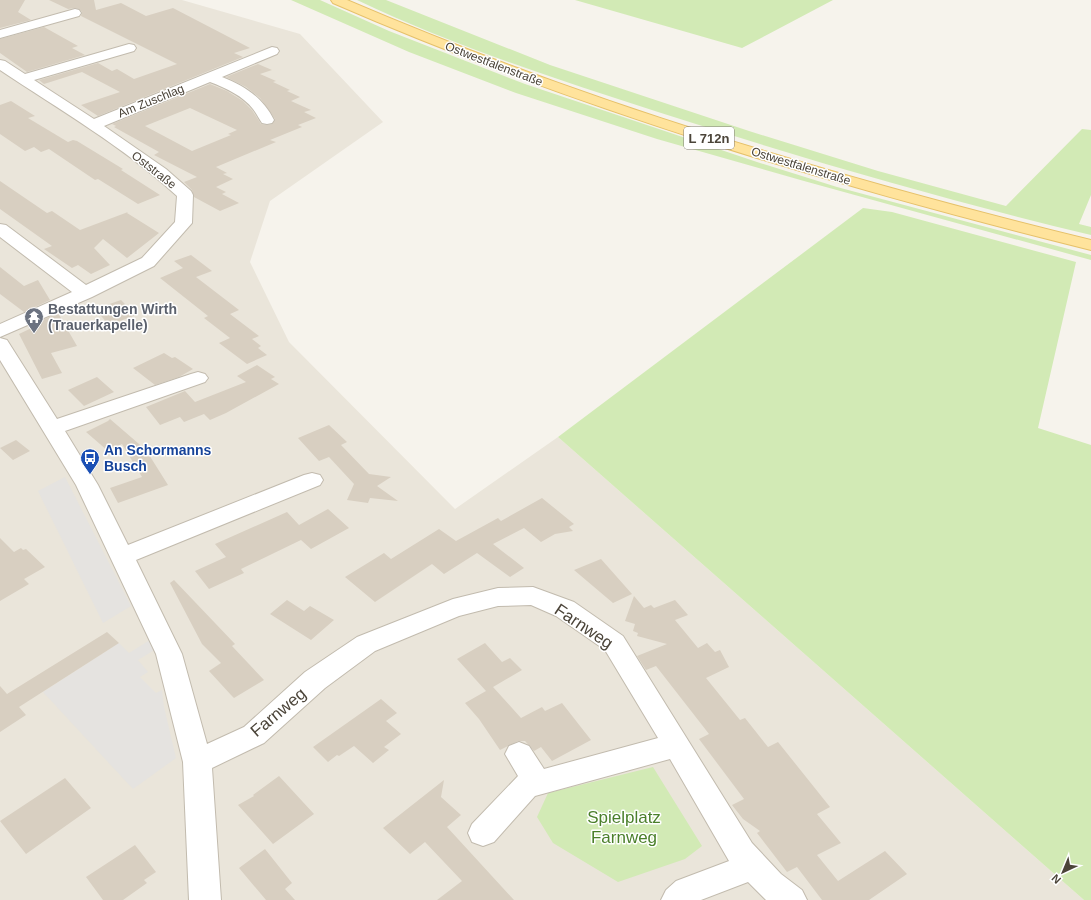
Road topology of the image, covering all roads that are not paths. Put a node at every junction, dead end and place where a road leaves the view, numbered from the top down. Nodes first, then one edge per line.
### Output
1 (337, 0) edge
2 (75, 13) dead end
3 (0, 34) edge
4 (129, 48) dead end
5 (272, 51) dead end
6 (2, 67) edge
7 (210, 77) junction
8 (24, 79) junction
9 (267, 120) dead end
10 (93, 125) junction
11 (0, 229) edge
12 (1091, 246) edge
13 (85, 293) junction
14 (0, 331) edge
15 (0, 344) edge
16 (198, 378) dead end
17 (52, 428) junction
18 (312, 480) dead end
19 (122, 556) junction
20 (677, 745) junction
21 (519, 754) dead end
22 (197, 762) junction
23 (534, 784) junction
24 (483, 833) dead end
25 (753, 866) junction
26 (205, 900) edge
27 (677, 900) edge
28 (791, 900) edge

1 - 12 main road, Ostwestfalenstraße / L 712n
2 - 3 street
4 - 8 street
5 - 7 street, Am Zuschlag
6 - 8 street, Oststraße
7 - 9 street
7 - 10 street, Am Zuschlag
8 - 10 street, Oststraße
10 - 13 street, Oststraße
11 - 13 street
13 - 14 street, Oststraße
15 - 17 street
16 - 17 street
17 - 19 street
18 - 19 street
19 - 22 street
20 - 22 street, Farnweg
20 - 23 street
20 - 25 street, Farnweg
21 - 23 street
22 - 26 street
23 - 24 street
25 - 27 street
25 - 28 street, Farnweg

